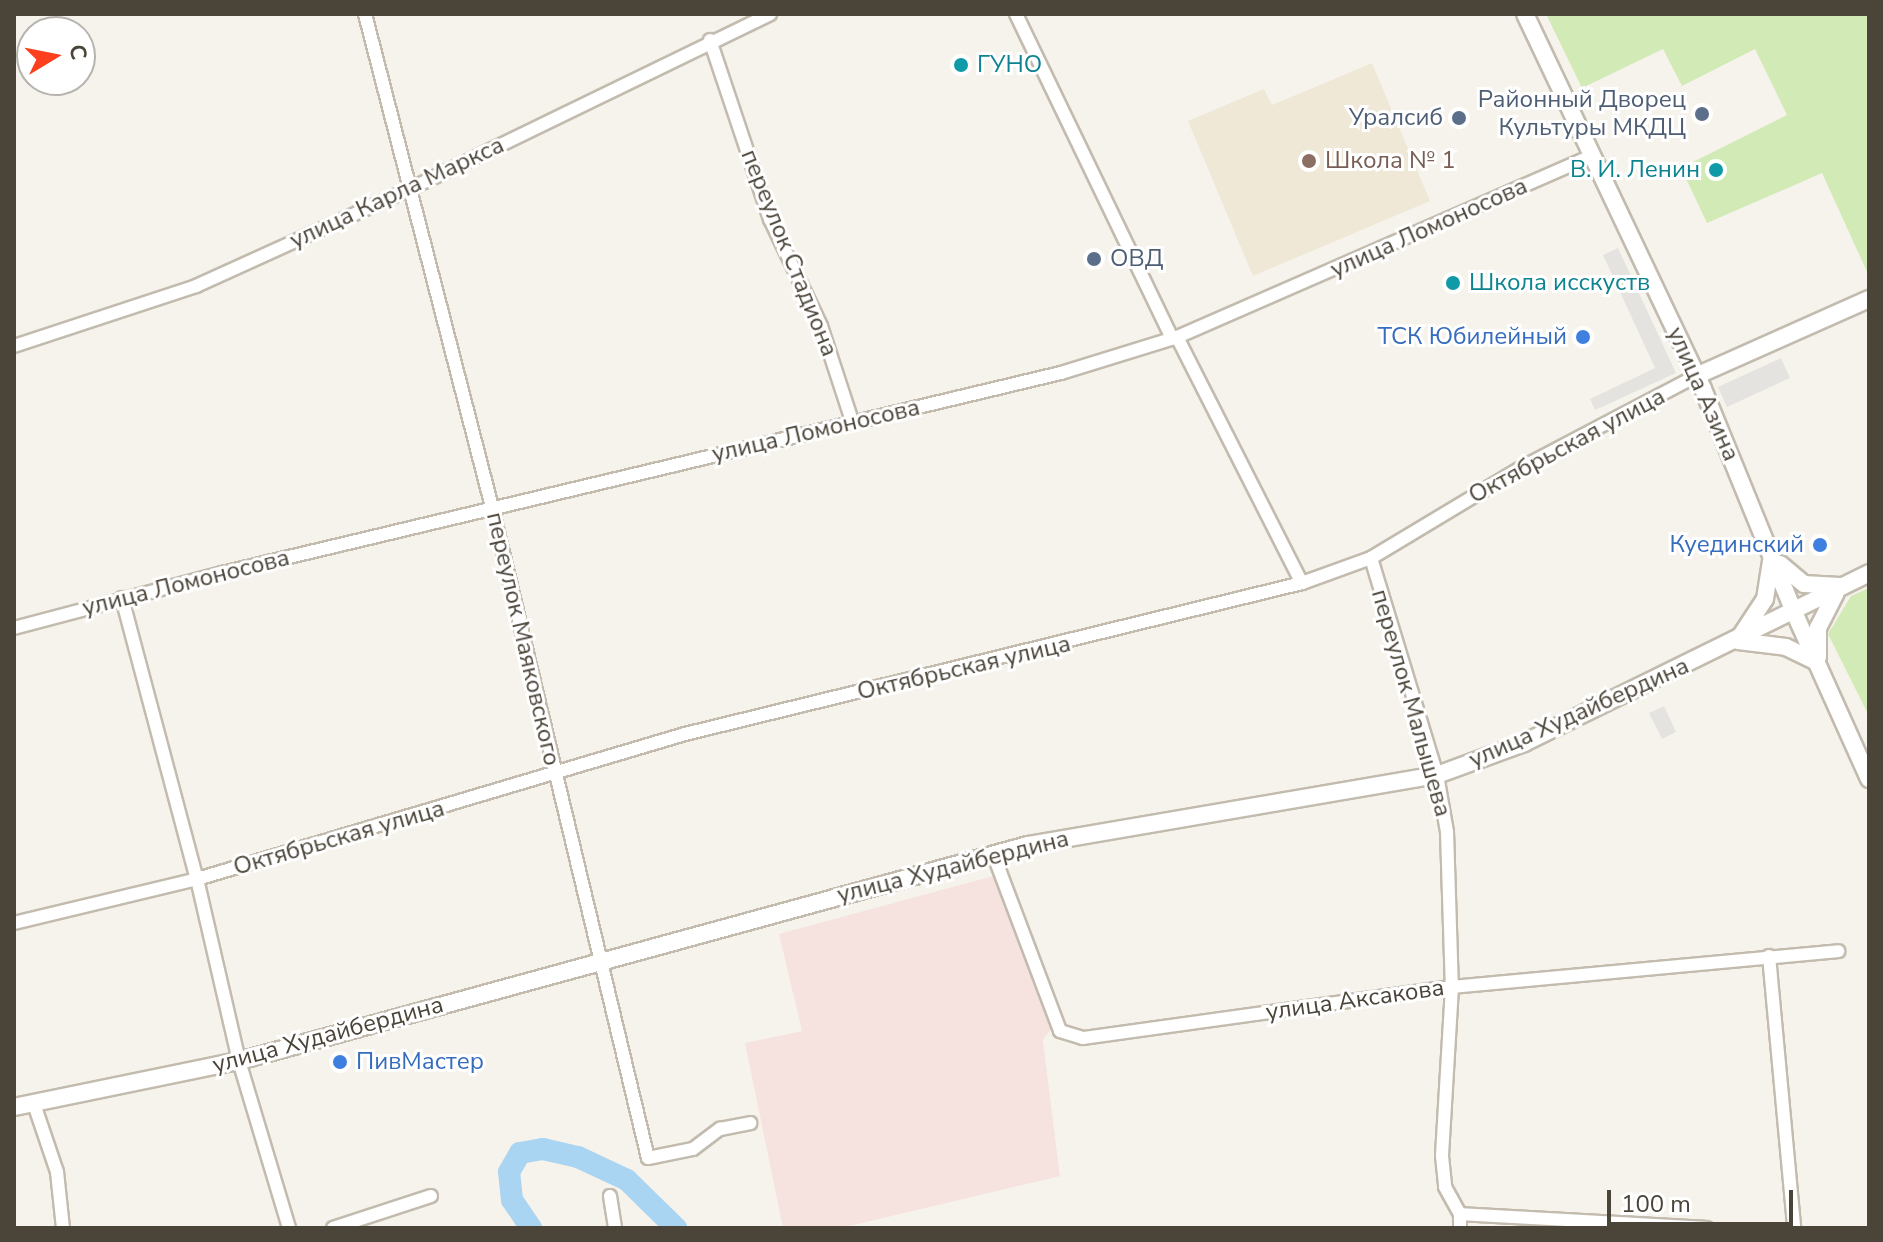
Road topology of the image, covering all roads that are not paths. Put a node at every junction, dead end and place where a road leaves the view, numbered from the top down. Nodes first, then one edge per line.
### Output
1 (365, 14) edge
2 (770, 14) edge
3 (1016, 14) edge
4 (1525, 14) edge
5 (710, 40) junction
6 (1591, 156) junction
7 (412, 188) junction
8 (1869, 299) edge
9 (1174, 337) junction
10 (14, 346) edge
11 (1696, 376) junction
12 (852, 421) junction
13 (493, 511) junction
14 (1771, 553) junction
15 (1371, 558) junction
16 (1869, 573) edge
17 (1302, 583) junction
18 (1845, 585) junction
19 (122, 598) junction
20 (1794, 612) junction
21 (14, 628) edge
22 (1736, 641) junction
23 (1817, 662) junction
24 (1864, 756) edge
25 (554, 772) junction
26 (1437, 775) junction
27 (1869, 779) edge
28 (994, 856) junction
29 (197, 879) junction
30 (14, 923) edge
31 (1838, 951) dead end
32 (1769, 956) junction
33 (597, 963) junction
34 (1452, 987) junction
35 (239, 1061) junction
36 (34, 1104) junction
37 (14, 1107) edge
38 (750, 1123) dead end
39 (431, 1196) dead end
40 (610, 1196) dead end
41 (1460, 1214) junction
42 (63, 1228) edge
43 (289, 1228) edge
44 (333, 1228) edge
45 (615, 1228) edge
46 (1460, 1228) edge
47 (1707, 1228) edge
48 (1794, 1228) edge

1 - 7 street, переулок Маяковского
2 - 5 street, улица Карла Маркса
3 - 9 street
4 - 6 street, улица Азина
5 - 7 street, улица Карла Маркса
5 - 12 street, переулок Стадиона
6 - 9 street, улица Ломоносова
6 - 11 street, улица Азина
7 - 10 street, улица Карла Маркса
7 - 13 street, переулок Маяковского
8 - 11 street, Октябрьская улица
9 - 12 street, улица Ломоносова
9 - 17 street
11 - 14 street, улица Азина
11 - 15 street, Октябрьская улица
12 - 13 street, улица Ломоносова
13 - 19 street, улица Ломоносова
13 - 25 street, переулок Маяковского
14 - 18 street
14 - 20 street, улица Азина
14 - 22 street
15 - 17 street, Октябрьская улица
15 - 26 street, переулок Малышева
16 - 18 street, улица Худайбердина
17 - 25 street, Октябрьская улица
18 - 20 street, улица Худайбердина
18 - 23 street
19 - 21 street, улица Ломоносова
19 - 29 street
20 - 22 street, улица Худайбердина
20 - 23 street, улица Азина
22 - 23 street
22 - 26 street, улица Худайбердина
23 - 24 street, улица Азина
24 - 27 street, улица Азина
25 - 29 street, Октябрьская улица
25 - 33 street, переулок Маяковского
26 - 28 street, улица Худайбердина
26 - 34 street, переулок Малышева
28 - 33 street, улица Худайбердина
28 - 34 street, улица Аксакова
29 - 30 street, Октябрьская улица
29 - 35 street
31 - 32 street, улица Аксакова
32 - 34 street, улица Аксакова
32 - 48 street
33 - 35 street, улица Худайбердина
33 - 38 street, переулок Маяковского
34 - 41 street, переулок Малышева
35 - 36 street, улица Худайбердина
35 - 43 street
36 - 37 street, улица Худайбердина
36 - 42 street
39 - 44 street
40 - 45 street
41 - 46 street, переулок Малышева
41 - 47 street

